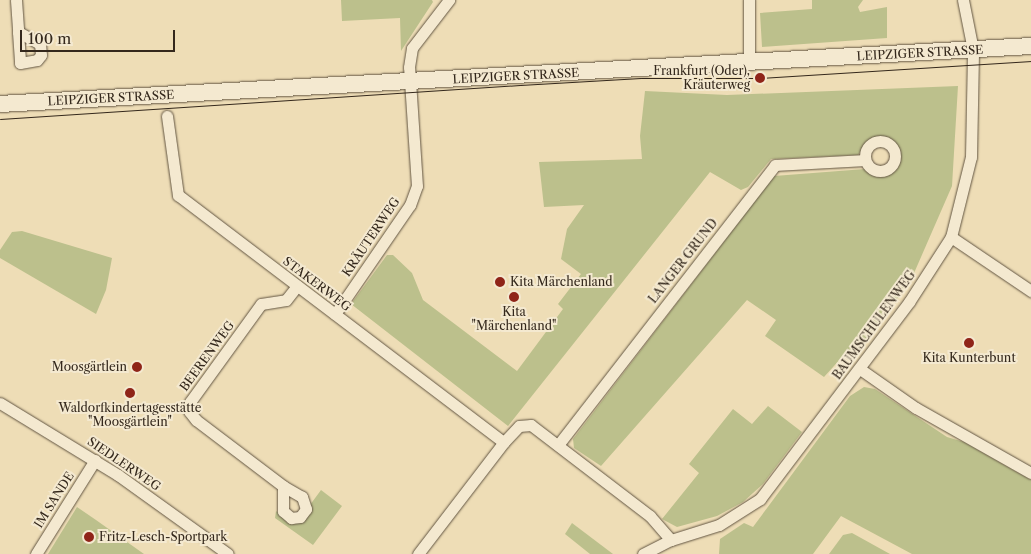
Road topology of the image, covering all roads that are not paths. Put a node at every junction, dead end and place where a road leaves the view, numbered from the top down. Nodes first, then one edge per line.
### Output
1 (16, 0) edge
2 (449, 0) edge
3 (749, 0) edge
4 (963, 0) edge
5 (18, 32) dead end
6 (1031, 46) edge
7 (974, 50) junction
8 (750, 63) junction
9 (410, 82) junction
10 (0, 104) edge
11 (167, 116) dead end
12 (865, 160) dead end
13 (951, 237) junction
14 (297, 286) junction
15 (1031, 292) edge
16 (335, 314) junction
17 (860, 369) junction
18 (0, 403) edge
19 (504, 442) junction
20 (558, 445) junction
21 (95, 460) junction
22 (1031, 473) edge
23 (283, 486) dead end
24 (671, 540) junction
25 (36, 554) edge
26 (228, 554) edge
27 (418, 554) edge
28 (643, 554) edge

1 - 5 street
2 - 9 street, KRÄUTERWEG
3 - 8 street
4 - 7 street, BAUMSCHULENWEG
6 - 7 street, LEIPZIGER STRASSE
7 - 8 street, LEIPZIGER STRASSE
7 - 13 street, BAUMSCHULENWEG
8 - 9 street, LEIPZIGER STRASSE
9 - 10 street, LEIPZIGER STRASSE
9 - 16 street, KRÄUTERWEG
11 - 14 street, STAKERWEG
12 - 20 street, LANGER GRUND
13 - 15 street
13 - 17 street, BAUMSCHULENWEG
14 - 16 street, STAKERWEG
14 - 23 street, BEERENWEG
16 - 19 street, STAKERWEG
17 - 22 street
17 - 24 street, BAUMSCHULENWEG
18 - 21 street, SIEDLERWEG
19 - 20 street
19 - 27 street
20 - 24 street
21 - 25 street, IM SANDE
21 - 26 street, SIEDLERWEG
24 - 28 street, BAUMSCHULENWEG

